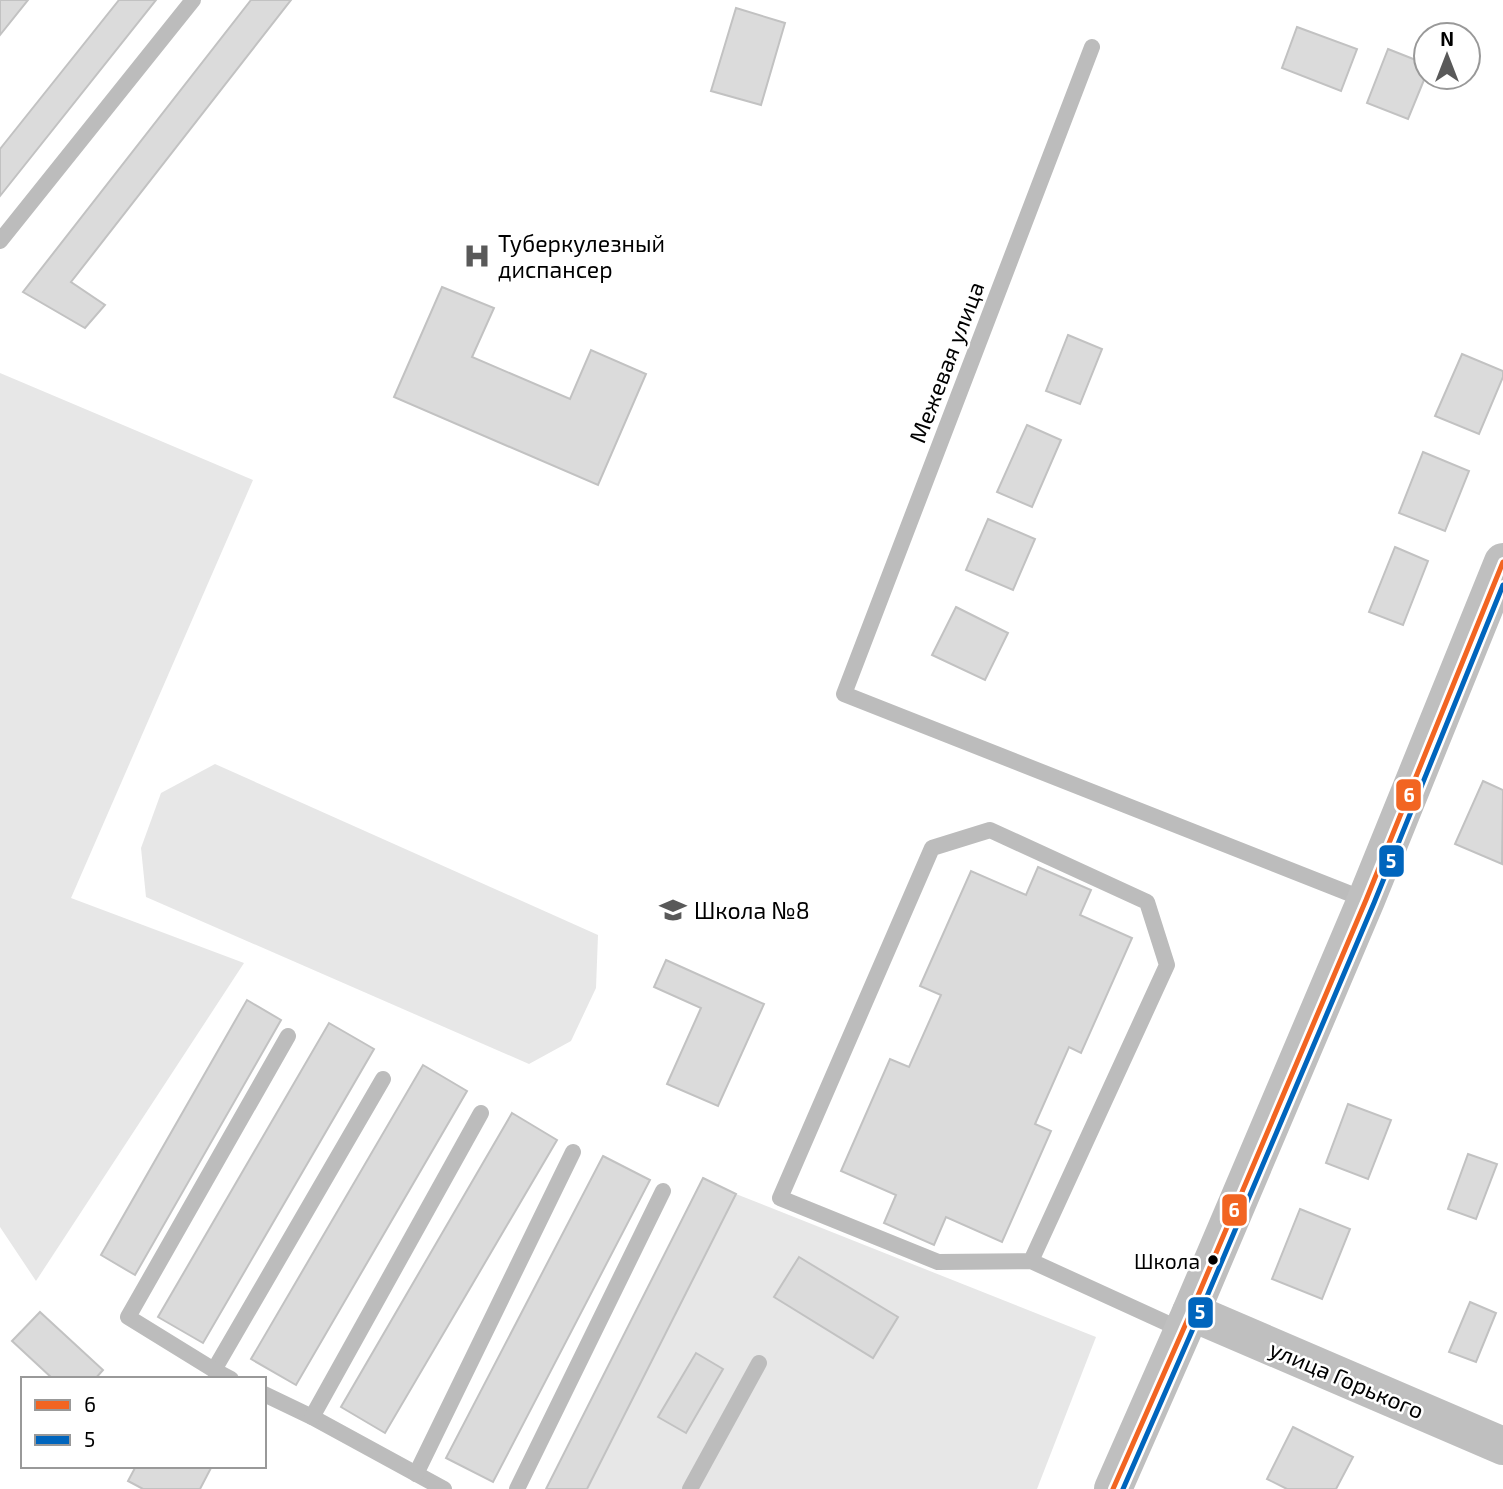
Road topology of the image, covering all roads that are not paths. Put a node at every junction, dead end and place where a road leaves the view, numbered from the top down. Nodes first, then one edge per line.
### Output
1 (193, 0) edge
2 (1092, 47) dead end
3 (0, 241) edge
4 (1503, 562) edge
5 (1366, 900) junction
6 (288, 1036) dead end
7 (383, 1079) dead end
8 (481, 1113) dead end
9 (573, 1152) dead end
10 (663, 1191) dead end
11 (1031, 1261) junction
12 (1187, 1321) junction
13 (758, 1363) dead end
14 (214, 1370) junction
15 (227, 1377) edge
16 (266, 1395) edge
17 (312, 1417) junction
18 (1503, 1446) edge
19 (416, 1474) junction
20 (444, 1489) edge
21 (517, 1489) edge
22 (690, 1489) edge
23 (1113, 1489) edge

1 - 3 lane
2 - 5 lane, Межевая улица
4 - 5 street
5 - 12 street
6 - 14 lane
7 - 14 lane
8 - 17 lane
9 - 19 lane
10 - 21 lane
11 - 11 lane
11 - 12 lane
12 - 18 street, улица Горького
12 - 23 street
13 - 22 lane
14 - 15 lane
16 - 17 lane
17 - 19 lane
19 - 20 lane

